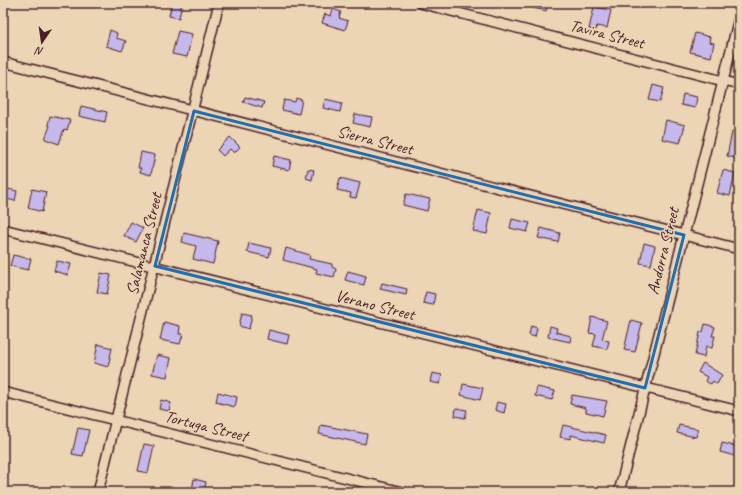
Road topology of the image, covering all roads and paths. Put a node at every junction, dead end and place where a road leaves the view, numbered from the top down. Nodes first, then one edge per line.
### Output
1 (219, 3) edge
2 (420, 3) edge
3 (739, 18) edge
4 (3, 62) edge
5 (724, 81) junction
6 (739, 85) edge
7 (194, 110) junction
8 (3, 229) edge
9 (684, 235) junction
10 (739, 249) edge
11 (155, 266) junction
12 (645, 388) junction
13 (3, 392) edge
14 (739, 411) edge
15 (115, 420) junction
16 (98, 492) edge
17 (402, 492) edge
18 (619, 492) edge

1 - 7 street, Salamanca Street
2 - 5 street, Tavira Street
3 - 5 street, Andorra Street
4 - 7 street, Sierra Street
5 - 6 street, Tavira Street
5 - 9 street, Andorra Street
7 - 9 street, Sierra Street
7 - 11 street, Salamanca Street
8 - 11 street, Verano Street
9 - 10 street, Sierra Street
9 - 12 street, Andorra Street
11 - 12 street, Verano Street
11 - 15 street, Salamanca Street
12 - 14 street, Verano Street
12 - 18 street, Andorra Street
13 - 15 street, Tortuga Street
15 - 16 street, Salamanca Street
15 - 17 street, Tortuga Street

